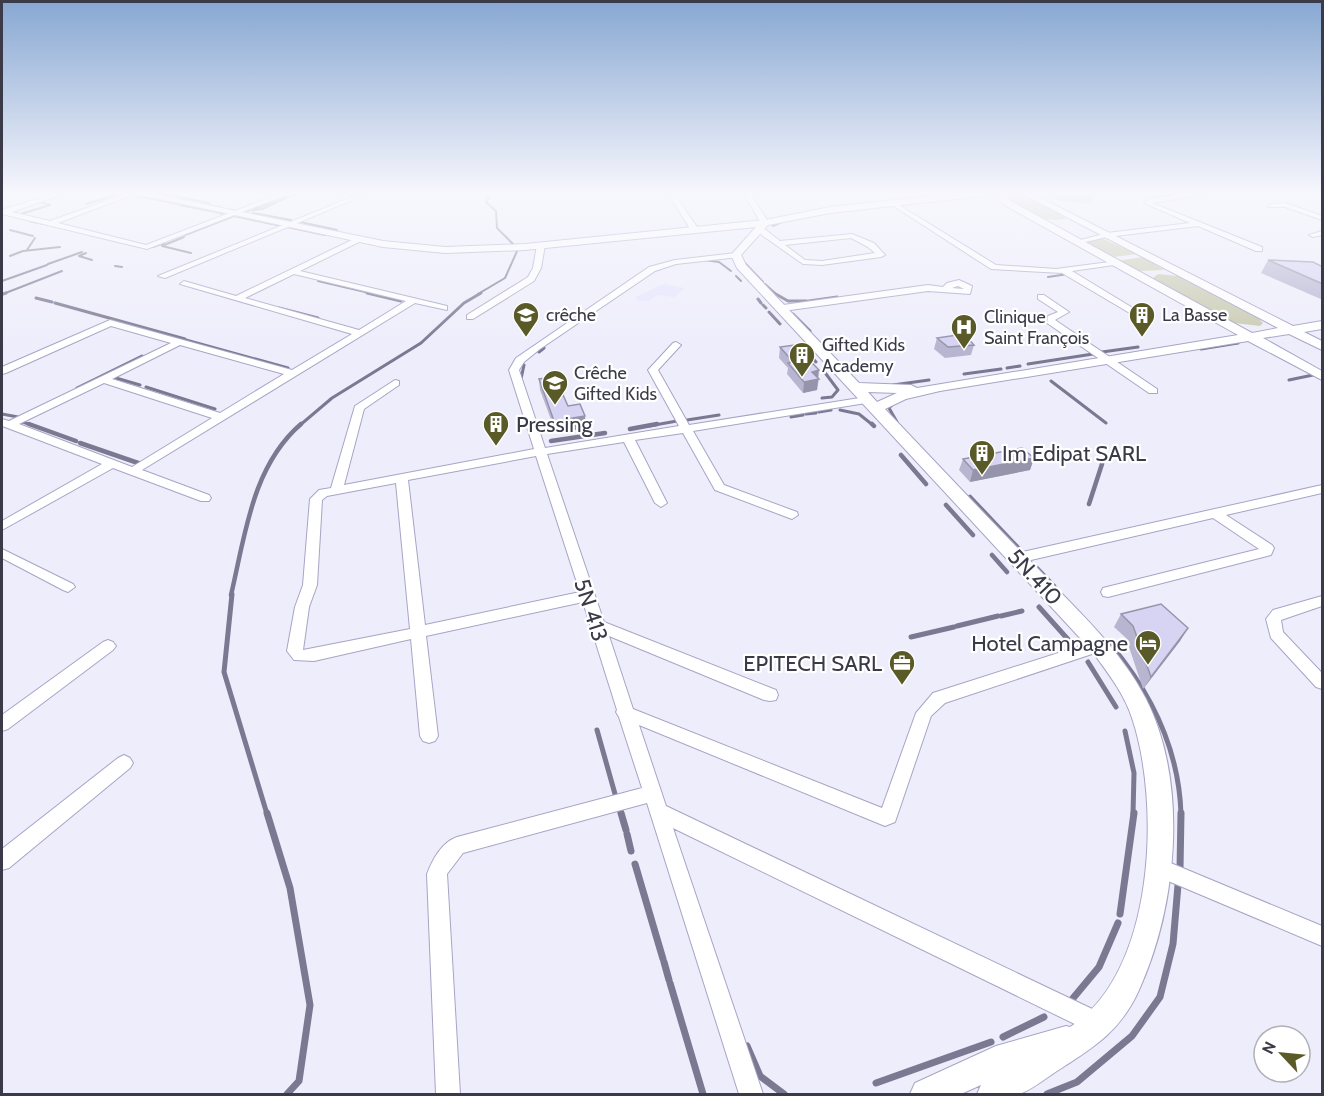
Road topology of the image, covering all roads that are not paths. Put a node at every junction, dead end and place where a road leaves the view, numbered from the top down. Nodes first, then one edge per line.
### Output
1 (131, 243) edge
2 (158, 243) edge
3 (244, 243) edge
4 (349, 243) edge
5 (385, 243) edge
6 (560, 243) edge
7 (746, 243) edge
8 (780, 243) edge
9 (867, 243) edge
10 (956, 243) edge
11 (1079, 243) edge
12 (1123, 243) edge
13 (1245, 243) edge
14 (541, 245) junction
15 (1259, 249) dead end
16 (735, 255) junction
17 (1114, 263) junction
18 (1064, 270) junction
19 (292, 271) junction
20 (162, 276) dead end
21 (184, 284) dead end
22 (945, 290) dead end
23 (1041, 297) dead end
24 (236, 299) junction
25 (414, 300) junction
26 (444, 308) dead end
27 (783, 308) junction
28 (1136, 313) dead end
29 (470, 317) dead end
30 (1323, 325) edge
31 (1291, 330) junction
32 (361, 333) junction
33 (1250, 337) junction
34 (180, 342) junction
35 (676, 345) dead end
36 (1323, 346) edge
37 (1108, 360) junction
38 (2, 371) edge
39 (294, 374) junction
40 (1323, 376) edge
41 (105, 380) junction
42 (395, 383) dead end
43 (940, 387) junction
44 (1153, 391) dead end
45 (865, 398) junction
46 (220, 417) junction
47 (5, 424) edge
48 (686, 428) junction
49 (628, 438) junction
50 (539, 452) junction
51 (112, 463) junction
52 (133, 471) junction
53 (402, 478) junction
54 (337, 489) junction
55 (1323, 489) edge
56 (205, 498) dead end
57 (661, 503) dead end
58 (1214, 513) junction
59 (792, 514) dead end
60 (2, 526) edge
61 (2, 553) edge
62 (1018, 558) junction
63 (68, 586) dead end
64 (1108, 592) dead end
65 (586, 596) junction
66 (1323, 601) edge
67 (596, 625) junction
68 (419, 632) junction
69 (108, 646) dead end
70 (1099, 646) junction
71 (1323, 683) edge
72 (771, 695) dead end
73 (624, 712) junction
74 (2, 724) edge
75 (429, 736) dead end
76 (124, 763) dead end
77 (654, 802) junction
78 (2, 861) edge
79 (1161, 868) junction
80 (1323, 936) edge
81 (1091, 1030) junction
82 (961, 1088) edge
83 (448, 1095) edge
84 (751, 1095) edge
85 (926, 1095) edge
86 (993, 1095) edge

1 - 2 street
3 - 20 street
4 - 19 street
5 - 14 main road
6 - 14 main road
7 - 16 main road
8 - 9 street
10 - 18 street
11 - 17 main road
12 - 31 main road
13 - 15 street
14 - 29 street
16 - 27 main road, 5N.410
16 - 50 street, 5N 413
17 - 18 street
17 - 33 main road
18 - 28 street
19 - 24 street
19 - 25 street
21 - 24 street
22 - 27 street
23 - 37 street
24 - 32 street
25 - 26 street
25 - 32 street
27 - 45 main road, 5N.410
30 - 31 main road
31 - 33 main road
31 - 36 main road
32 - 39 street
33 - 37 main road
33 - 40 main road
34 - 38 street
34 - 39 street
34 - 41 street
35 - 48 street
37 - 43 main road
37 - 44 street
39 - 46 street
41 - 46 street
41 - 47 street
42 - 54 street
43 - 45 main road
43 - 45 main road
45 - 48 street
45 - 62 main road, 5N.410
46 - 52 street
47 - 51 street
48 - 49 street
48 - 59 street
49 - 50 street
49 - 57 street
50 - 53 street
50 - 65 street, 5N 413
51 - 52 street
51 - 60 street
52 - 56 street
53 - 54 street
53 - 68 street
54 - 68 street
55 - 58 street
58 - 62 street
58 - 64 street
61 - 63 street
62 - 70 main road, 5N.410
65 - 67 street, 5N 413
65 - 68 street
66 - 71 street
67 - 72 street
67 - 73 street, 5N 413
68 - 75 street
69 - 74 street
70 - 73 street
70 - 79 main road, 5N.410
73 - 77 street, 5N 413
76 - 78 street
77 - 81 street
77 - 83 street
77 - 84 street, 5N 413
79 - 80 street
79 - 81 main road, 5N.410
81 - 82 main road
81 - 86 main road, 5N.410
82 - 85 main road

